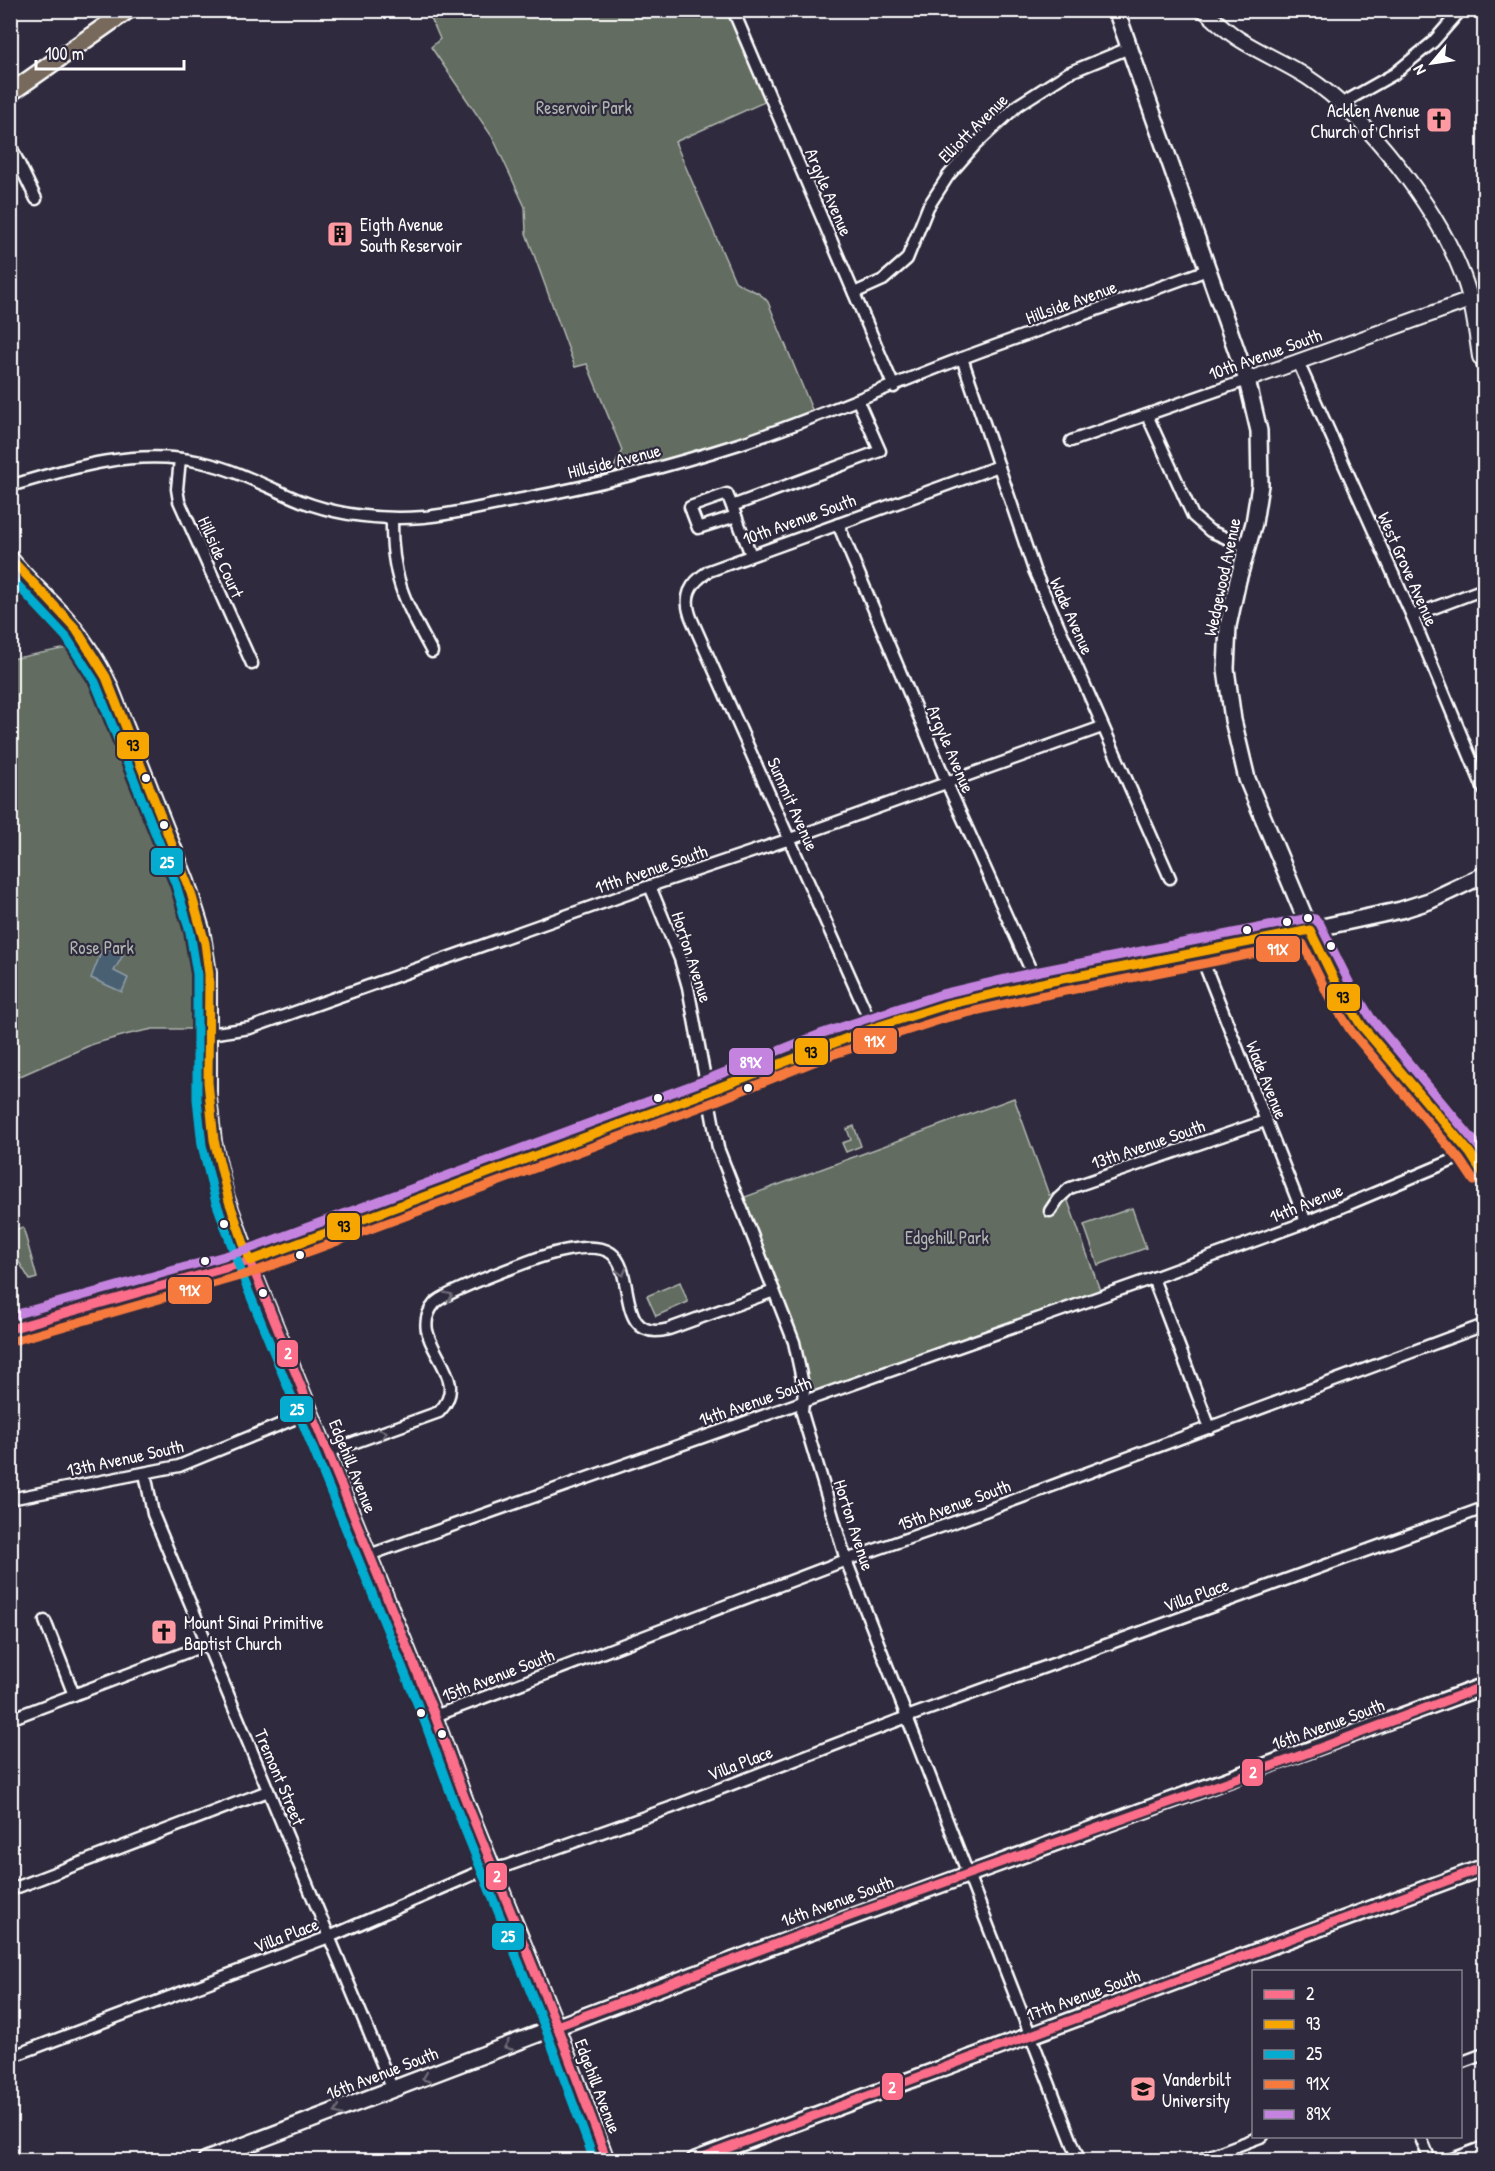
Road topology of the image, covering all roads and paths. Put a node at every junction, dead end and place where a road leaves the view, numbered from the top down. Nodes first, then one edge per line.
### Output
1 (128, 10) edge
2 (733, 10) edge
3 (1116, 10) edge
4 (1204, 10) edge
5 (1461, 10) edge
6 (1129, 48) junction
7 (10, 93) edge
8 (1341, 104) junction
9 (10, 145) edge
10 (36, 200) dead end
11 (1207, 270) junction
12 (854, 293) junction
13 (1470, 300) junction
14 (962, 358) junction
15 (1483, 360) edge
16 (1298, 362) junction
17 (1247, 380) junction
18 (894, 387) junction
19 (858, 400) junction
20 (1147, 415) junction
21 (1071, 441) dead end
22 (180, 459) junction
23 (999, 466) junction
24 (10, 486) edge
25 (392, 519) junction
26 (838, 524) junction
27 (1247, 547) junction
28 (751, 555) junction
29 (10, 557) edge
30 (1485, 589) edge
31 (687, 594) joint
32 (1412, 616) junction
33 (432, 652) dead end
34 (252, 664) dead end
35 (1102, 727) junction
36 (946, 782) junction
37 (1485, 790) edge
38 (790, 839) junction
39 (1485, 875) edge
40 (1170, 878) dead end
41 (650, 886) junction
42 (1310, 930) junction
43 (1199, 951) junction
44 (1037, 984) junction
45 (873, 1028) junction
46 (209, 1034) junction
47 (707, 1092) junction
48 (1265, 1121) junction
49 (1470, 1153) junction
50 (1485, 1175) edge
51 (1050, 1211) dead end
52 (1306, 1222) junction
53 (250, 1262) junction
54 (1153, 1278) junction
55 (774, 1291) junction
56 (1485, 1325) edge
57 (10, 1329) edge
58 (803, 1401) junction
59 (311, 1412) junction
60 (1210, 1428) junction
61 (328, 1452) junction
62 (145, 1473) junction
63 (10, 1498) edge
64 (1485, 1509) edge
65 (369, 1555) junction
66 (846, 1560) junction
67 (45, 1621) dead end
68 (208, 1644) junction
69 (1485, 1686) edge
70 (74, 1695) junction
71 (435, 1716) junction
72 (907, 1717) junction
73 (10, 1719) edge
74 (268, 1791) junction
75 (1485, 1867) edge
76 (494, 1869) junction
77 (969, 1874) junction
78 (10, 1890) edge
79 (329, 1936) junction
80 (557, 2026) junction
81 (1030, 2035) junction
82 (1485, 2054) edge
83 (10, 2057) edge
84 (1462, 2063) edge
85 (393, 2090) junction
86 (1258, 2138) edge
87 (1421, 2138) edge
88 (1485, 2147) edge
89 (206, 2160) edge
90 (607, 2160) edge
91 (695, 2160) edge
92 (1079, 2160) edge
93 (1198, 2160) edge
94 (1430, 2160) edge
95 (1449, 2160) edge

1 - 7 main road
2 - 12 street, Argyle Avenue
3 - 6 main road, Wedgewood Avenue
4 - 8 street
5 - 8 street
6 - 11 main road, Wedgewood Avenue
6 - 12 street, Elliott Avenue
8 - 13 street
9 - 10 street
11 - 14 street, Hillside Avenue
11 - 17 main road, Wedgewood Avenue
12 - 18 street, Argyle Avenue
13 - 15 street
13 - 16 street, 10th Avenue South
14 - 18 street, Hillside Avenue
14 - 23 street, Wade Avenue
16 - 17 street, 10th Avenue South
16 - 32 street, West Grove Avenue
17 - 20 street, 10th Avenue South
17 - 27 main road, Wedgewood Avenue
18 - 19 street, Hillside Avenue
19 - 25 street, Hillside Avenue
19 - 28 street
20 - 21 street, 10th Avenue South
20 - 27 street
22 - 24 street, Hillside Avenue
22 - 25 street, Hillside Avenue
22 - 34 street, Hillside Court
23 - 26 street, 10th Avenue South
23 - 35 street, Wade Avenue
25 - 33 street
26 - 28 street, 10th Avenue South
26 - 36 street, Argyle Avenue
27 - 42 main road, Wedgewood Avenue
28 - 31 street, 10th Avenue South
29 - 46 street, Edgehill Avenue
30 - 32 street
31 - 38 street, Summit Avenue
32 - 37 street, West Grove Avenue
35 - 36 street, 11th Avenue South
35 - 40 street, Wade Avenue
36 - 38 street, 11th Avenue South
36 - 44 street, Argyle Avenue
38 - 41 street, 11th Avenue South
38 - 45 street, Summit Avenue
39 - 42 main road
41 - 46 street, 11th Avenue South
41 - 47 street, Horton Avenue
42 - 43 main road
42 - 49 main road, Wedgewood Avenue
43 - 44 main road
43 - 48 street, Wade Avenue
44 - 45 main road
45 - 47 main road
46 - 53 street, Edgehill Avenue
47 - 53 main road
47 - 55 street, Horton Avenue
48 - 51 street, 13th Avenue South
48 - 52 street, Wade Avenue
49 - 50 main road, Wedgewood Avenue
49 - 52 street, 14th Avenue
52 - 54 street, 14th Avenue
53 - 57 main road
53 - 59 street, Edgehill Avenue
54 - 58 street, 14th Avenue South
54 - 60 street
55 - 58 street, Horton Avenue
61 -> 55 street
56 - 60 street, 15th Avenue South
58 - 65 street, 14th Avenue South
58 - 66 street, Horton Avenue
59 - 61 street, Edgehill Avenue
59 - 62 street, 13th Avenue South
60 - 66 street, 15th Avenue South
61 - 65 street, Edgehill Avenue
62 - 63 street, 13th Avenue South
62 - 68 street, Tremont Street
64 - 72 street, Villa Place
65 - 71 street, Edgehill Avenue
66 - 71 street, 15th Avenue South
66 - 72 street, Horton Avenue
67 - 70 street
68 - 70 street
68 - 74 street, Tremont Street
69 - 77 main road, 16th Avenue South
70 - 73 street
71 - 76 street, Edgehill Avenue
72 - 76 street, Villa Place
72 - 77 street, Horton Avenue
74 - 78 street
74 - 79 street, Tremont Street
75 - 81 main road, 17th Avenue South
76 - 79 street, Villa Place
76 - 80 street, Edgehill Avenue
77 - 80 main road, 16th Avenue South
77 - 81 street, Horton Avenue
79 - 83 street, Villa Place
79 - 85 street, Tremont Street
80 -> 85 main road, 16th Avenue South
80 - 90 street, Edgehill Avenue
81 - 91 main road, 17th Avenue South
81 - 92 street, Horton Avenue
82 - 84 street
85 -> 89 main road, 16th Avenue South
86 - 93 street
87 - 94 street
88 - 95 street

